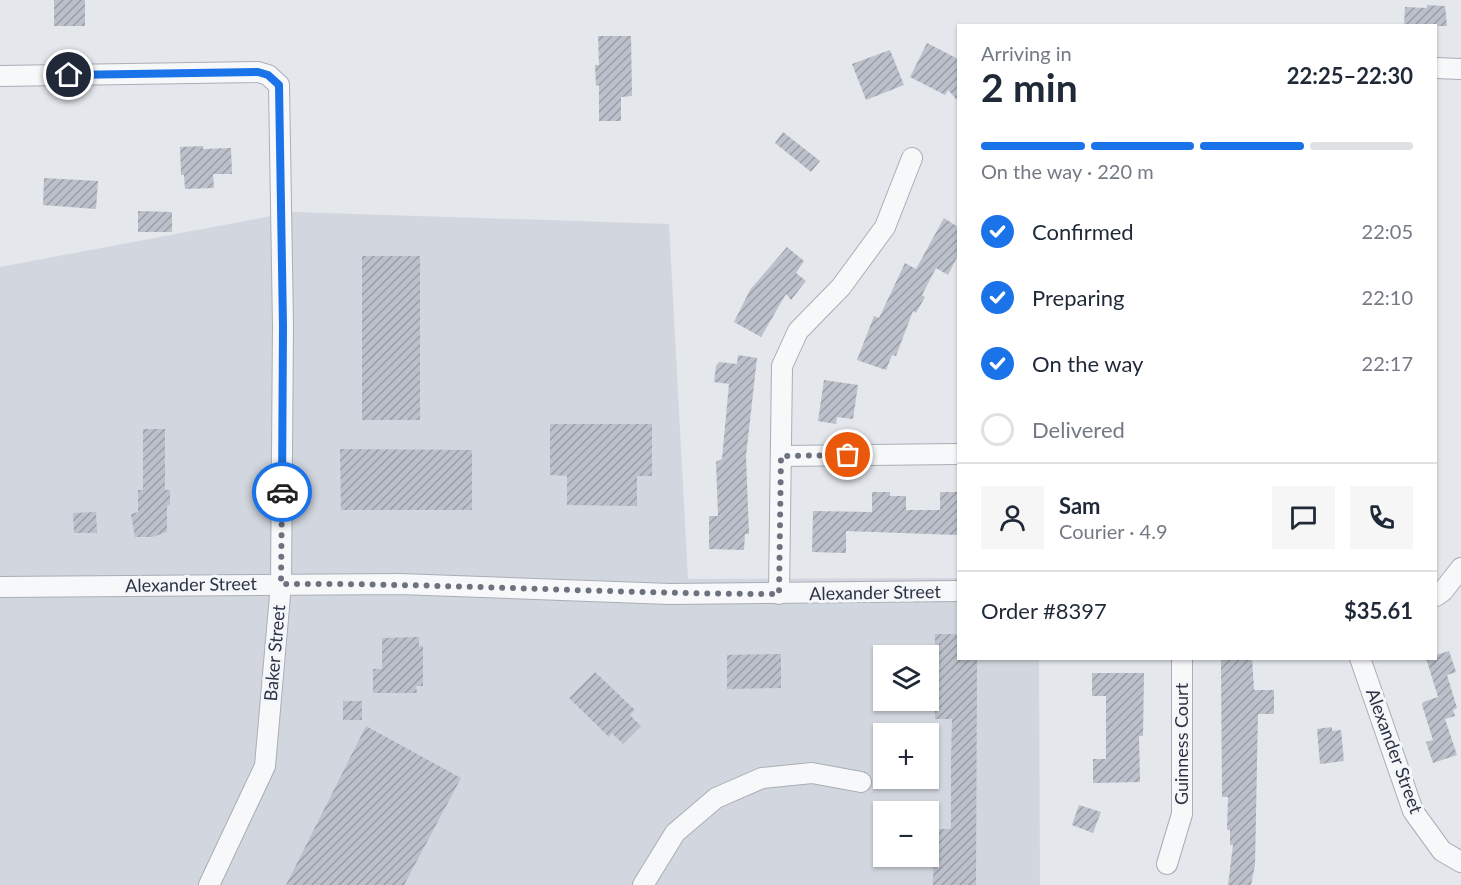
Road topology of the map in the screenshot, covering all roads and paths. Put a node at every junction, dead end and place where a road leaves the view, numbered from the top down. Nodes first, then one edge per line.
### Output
1 (1437, 68) edge
2 (1461, 69) edge
3 (0, 76) edge
4 (912, 158) dead end
5 (957, 454) edge
6 (781, 456) junction
7 (1461, 568) edge
8 (281, 584) junction
9 (0, 587) edge
10 (957, 591) edge
11 (779, 594) junction
12 (1437, 595) edge
13 (1182, 660) edge
14 (1361, 660) edge
15 (861, 782) dead end
16 (1461, 862) edge
17 (1167, 864) dead end
18 (208, 885) edge
19 (643, 885) edge

1 - 2 street
3 - 8 street, Baker Street
4 - 6 street
5 - 6 street
6 - 11 street
7 - 12 street
8 - 9 street, Alexander Street
8 - 11 street, Alexander Street
8 - 18 street, Baker Street
10 - 11 street, Alexander Street
13 - 17 street, Guinness Court
14 - 16 street, Alexander Street
15 - 19 street

